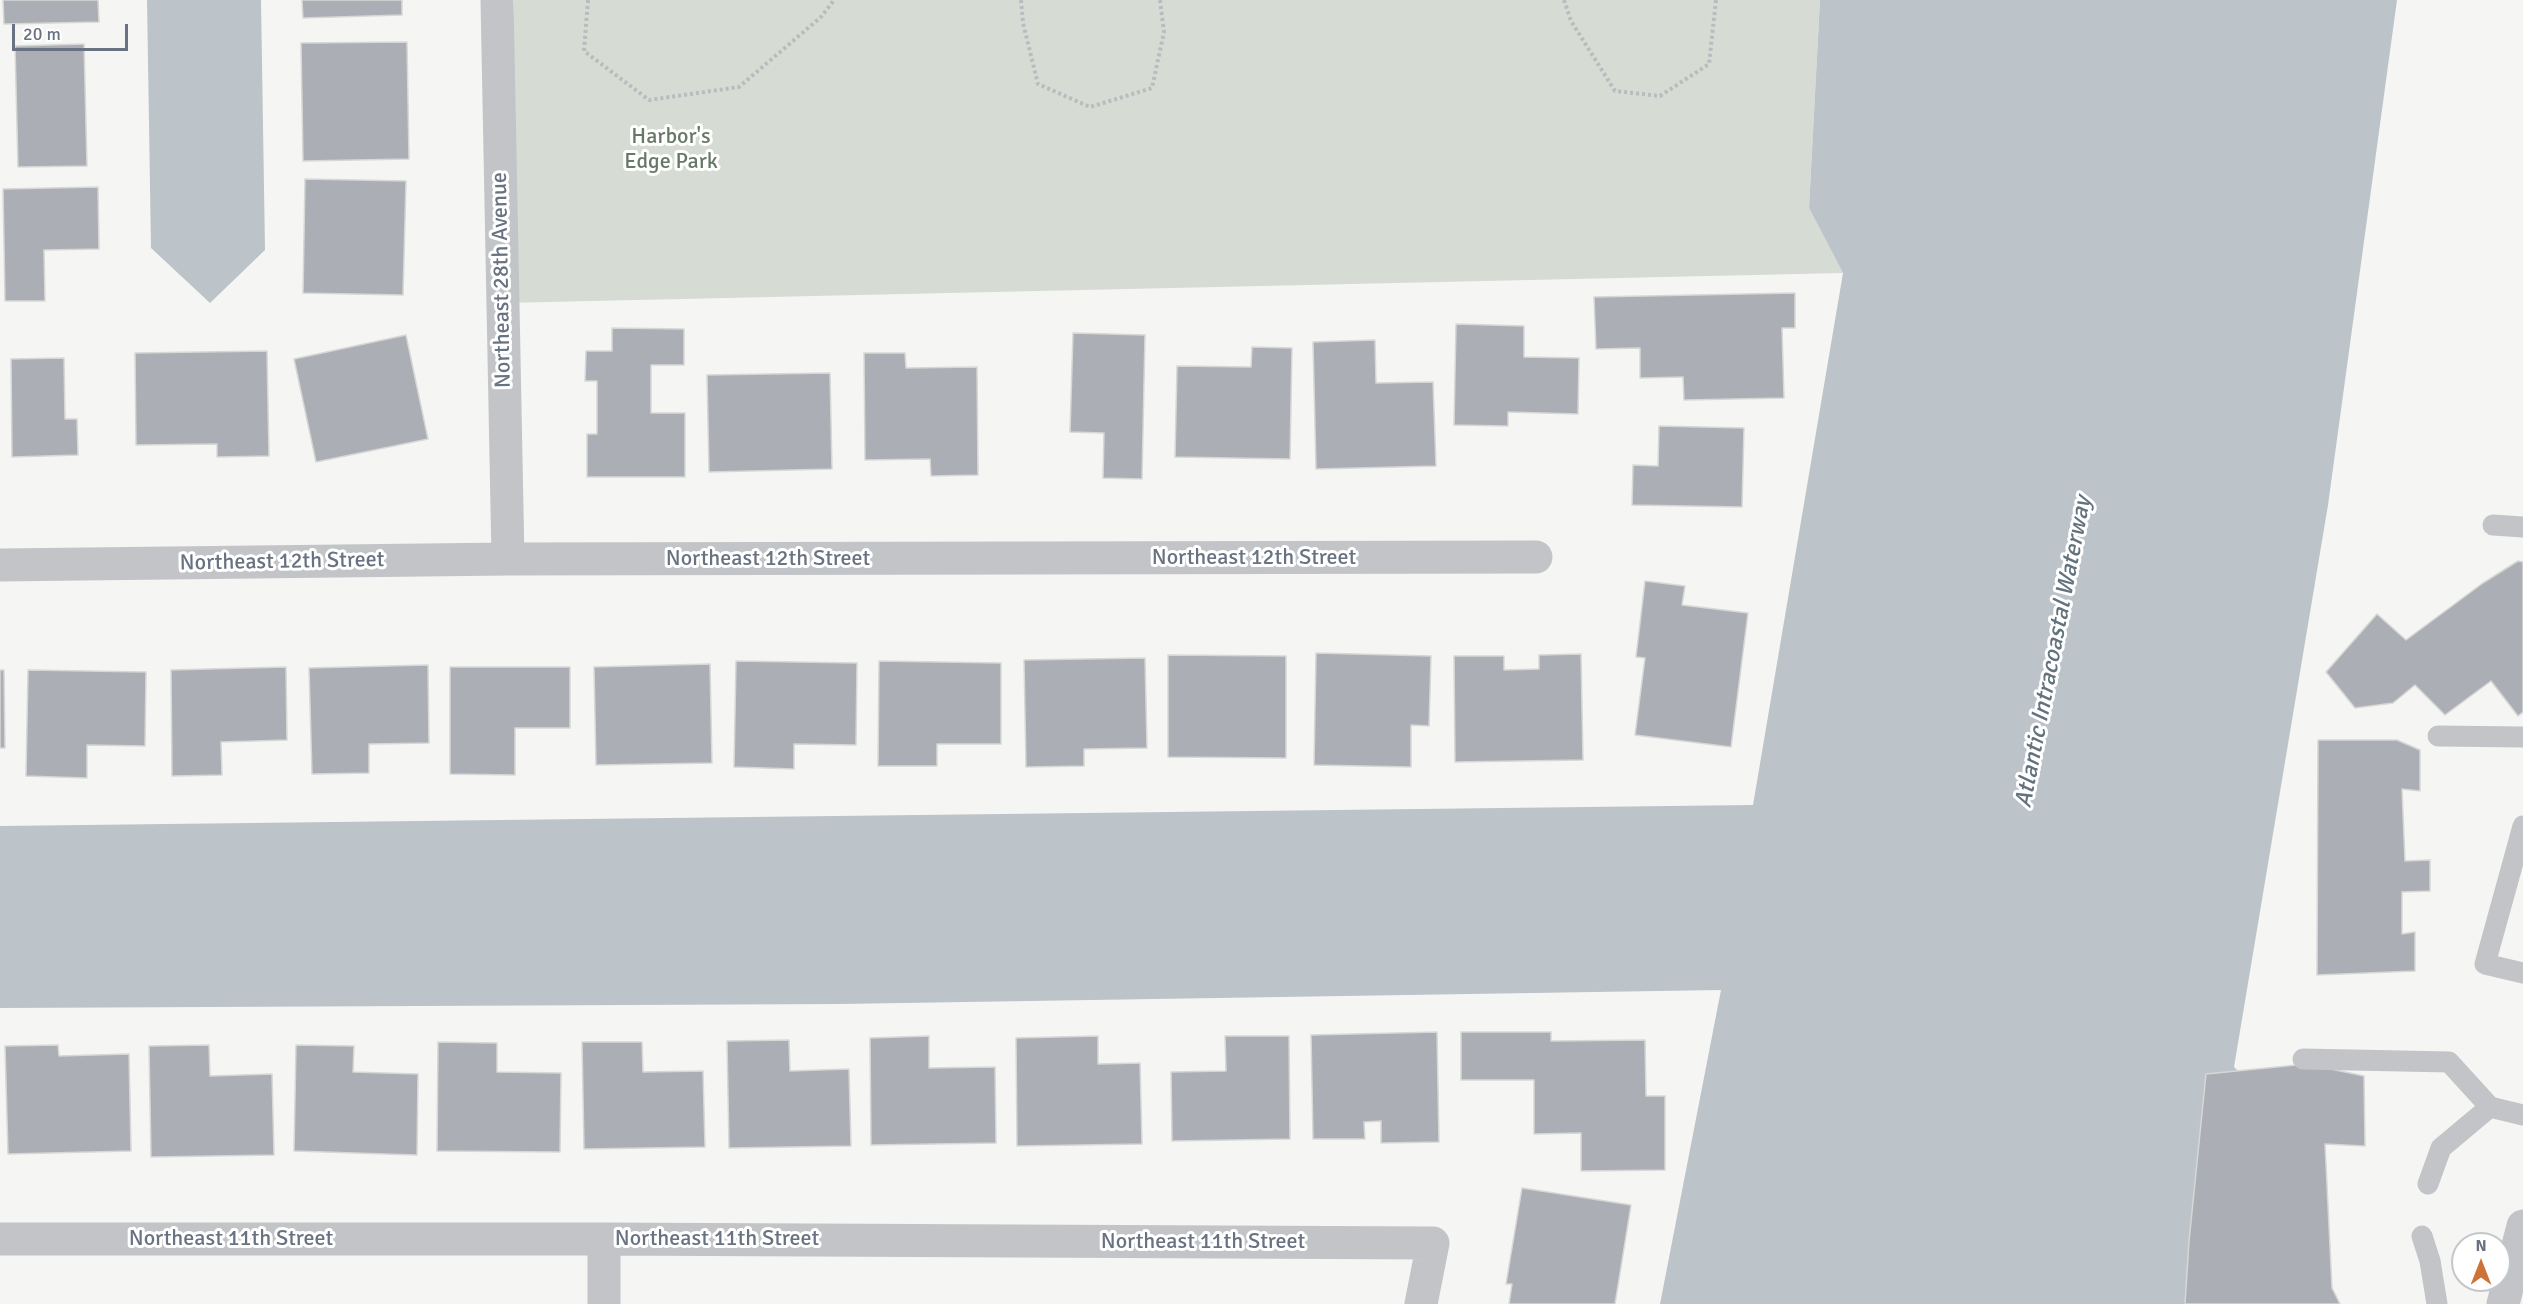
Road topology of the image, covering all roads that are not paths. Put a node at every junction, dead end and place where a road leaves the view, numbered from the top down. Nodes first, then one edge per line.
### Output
1 (497, 0) edge
2 (2493, 525) dead end
3 (2523, 527) edge
4 (1536, 557) dead end
5 (508, 559) junction
6 (0, 565) edge
7 (2438, 736) dead end
8 (2523, 737) edge
9 (2523, 826) edge
10 (2523, 973) edge
11 (2303, 1059) dead end
12 (2490, 1107) junction
13 (2523, 1115) edge
14 (2428, 1184) dead end
15 (2523, 1226) edge
16 (2422, 1236) dead end
17 (0, 1239) edge
18 (604, 1239) junction
19 (2518, 1262) edge
20 (604, 1304) edge
21 (1421, 1304) edge
22 (2437, 1304) edge
23 (2503, 1304) edge

1 - 5 street, Northeast 28th Avenue
2 - 3 lane
4 - 5 street, Northeast 12th Street
5 - 6 street, Northeast 12th Street
7 - 8 lane
9 - 10 lane
11 - 12 lane
12 - 13 lane
12 - 14 lane
15 - 19 street
16 - 22 lane
17 - 18 street, Northeast 11th Street
18 - 20 street
18 - 21 street, Northeast 11th Street
19 - 23 street

